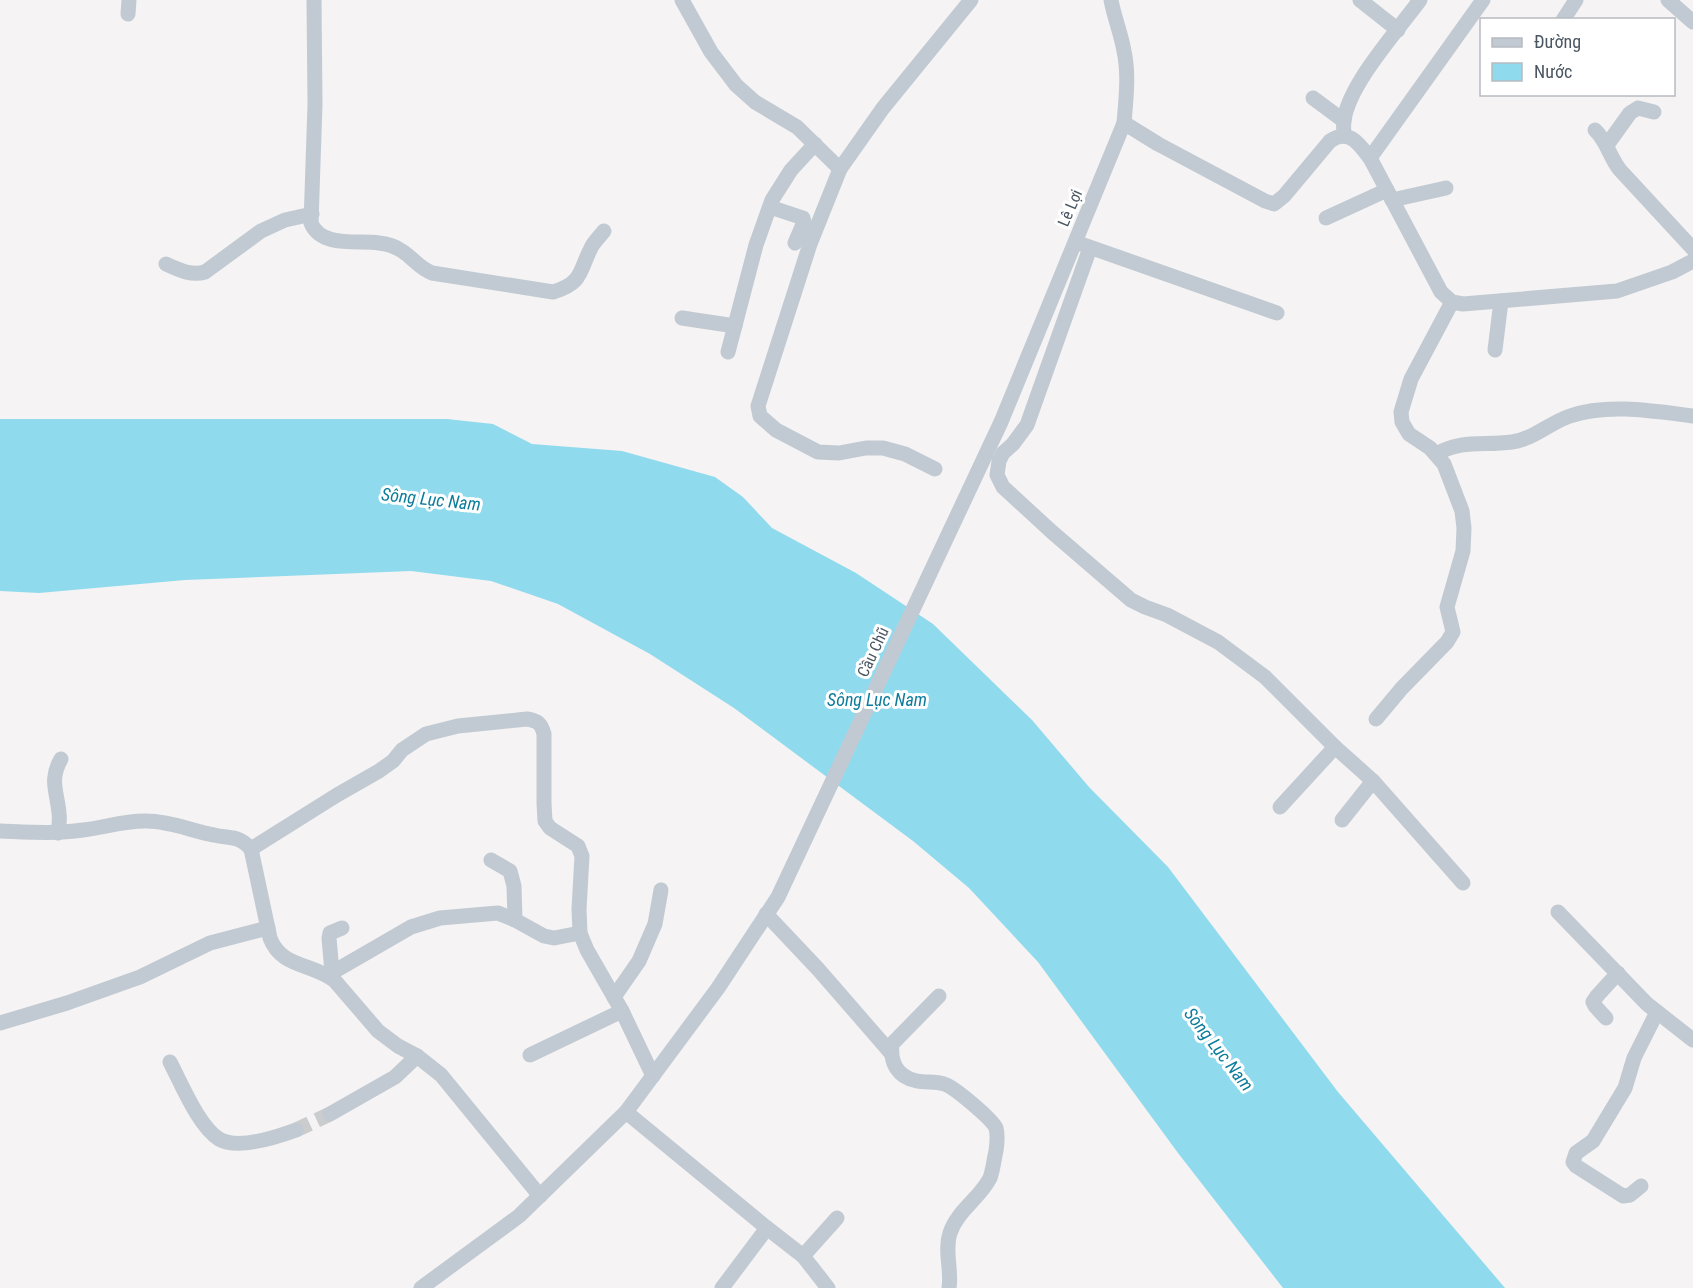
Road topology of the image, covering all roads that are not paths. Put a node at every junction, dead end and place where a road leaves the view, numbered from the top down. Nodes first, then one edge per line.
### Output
1 (314, 0) edge
2 (682, 0) edge
3 (971, 0) edge
4 (1111, 0) edge
5 (1360, 0) edge
6 (1420, 0) edge
7 (1483, 0) edge
8 (1576, 0) edge
9 (1668, 0) edge
10 (1564, 18) edge
11 (1693, 22) edge
12 (1398, 30) junction
13 (1313, 98) dead end
14 (1654, 112) dead end
15 (1124, 123) junction
16 (1344, 128) junction
17 (1595, 130) dead end
18 (815, 144) junction
19 (1607, 146) junction
20 (1370, 158) junction
21 (840, 169) junction
22 (1446, 188) dead end
23 (1390, 195) junction
24 (770, 207) junction
25 (312, 214) junction
26 (1326, 218) dead end
27 (604, 231) dead end
28 (1075, 242) junction
29 (795, 243) dead end
30 (1090, 248) junction
31 (1693, 249) edge
32 (1693, 261) edge
33 (166, 264) dead end
34 (1501, 301) junction
35 (1452, 302) junction
36 (1277, 313) dead end
37 (682, 318) dead end
38 (735, 326) junction
39 (1495, 350) dead end
40 (728, 352) dead end
41 (1693, 416) edge
42 (1000, 422) joint
43 (1436, 454) junction
44 (935, 470) dead end
45 (1376, 719) dead end
46 (1335, 747) junction
47 (61, 759) dead end
48 (1373, 781) junction
49 (1280, 807) dead end
50 (1342, 820) dead end
51 (0, 831) edge
52 (58, 833) junction
53 (251, 849) junction
54 (491, 860) dead end
55 (1463, 883) dead end
56 (661, 890) dead end
57 (1558, 912) dead end
58 (766, 914) junction
59 (515, 920) junction
60 (268, 928) junction
61 (342, 928) dead end
62 (580, 933) junction
63 (1618, 973) junction
64 (330, 974) junction
65 (939, 996) dead end
66 (614, 997) junction
67 (622, 1011) junction
68 (1657, 1011) junction
69 (1606, 1018) dead end
70 (0, 1023) edge
71 (1693, 1040) edge
72 (891, 1053) junction
73 (530, 1055) dead end
74 (417, 1056) junction
75 (170, 1062) dead end
76 (653, 1076) junction
77 (626, 1112) junction
78 (330, 1113) tunnel mouth
79 (296, 1130) tunnel mouth
80 (1641, 1186) dead end
81 (540, 1196) junction
82 (837, 1218) dead end
83 (767, 1228) junction
84 (803, 1256) junction
85 (421, 1288) edge
86 (722, 1288) edge
87 (828, 1288) edge
88 (949, 1288) edge

1 - 25 street
2 - 18 street
3 - 21 street
4 - 15 street, Lê Lợi
5 - 12 street
6 - 12 street
7 - 20 street
8 - 10 street
9 - 11 street
12 - 16 street
13 - 16 street
14 - 19 street
15 - 16 street
15 - 28 street, Lê Lợi
16 - 20 street
17 - 19 street
18 - 21 street
18 - 24 street
19 - 31 street
20 - 23 street
21 - 44 street
22 - 23 street
23 - 26 street
23 - 35 street
24 - 29 street
24 - 38 street
25 - 27 street
25 - 33 street
28 - 30 street
28 - 42 street, Lê Lợi
30 - 36 street
30 - 46 street
32 - 34 street
34 - 35 street
34 - 39 street
35 - 43 street
37 - 38 street
38 - 40 street
41 - 43 street
42 - 58 street, Cầu Chũ
43 - 45 street
46 - 48 street
46 - 49 street
47 - 52 street
48 - 50 street
48 - 55 street
51 - 52 street
52 - 53 street
53 - 60 street
53 - 62 street
54 - 59 street
56 - 66 street
57 - 63 street
58 - 72 street
58 - 76 street, Cầu Chũ
59 - 62 street
59 - 64 street
60 - 64 street
60 - 70 street
61 - 64 street
62 - 66 street
63 - 68 street
63 - 69 street
64 - 74 street
65 - 72 street
66 - 67 street
67 - 73 street
67 - 76 street
68 - 71 street
68 - 80 street
72 - 88 street
74 - 78 street
74 - 81 street
75 - 79 street
76 - 77 street, Cầu Chũ
77 - 81 street, Cầu Chũ
77 - 83 street
81 - 85 street, Cầu Chũ
82 - 84 street
83 - 84 street
83 - 86 street
84 - 87 street

